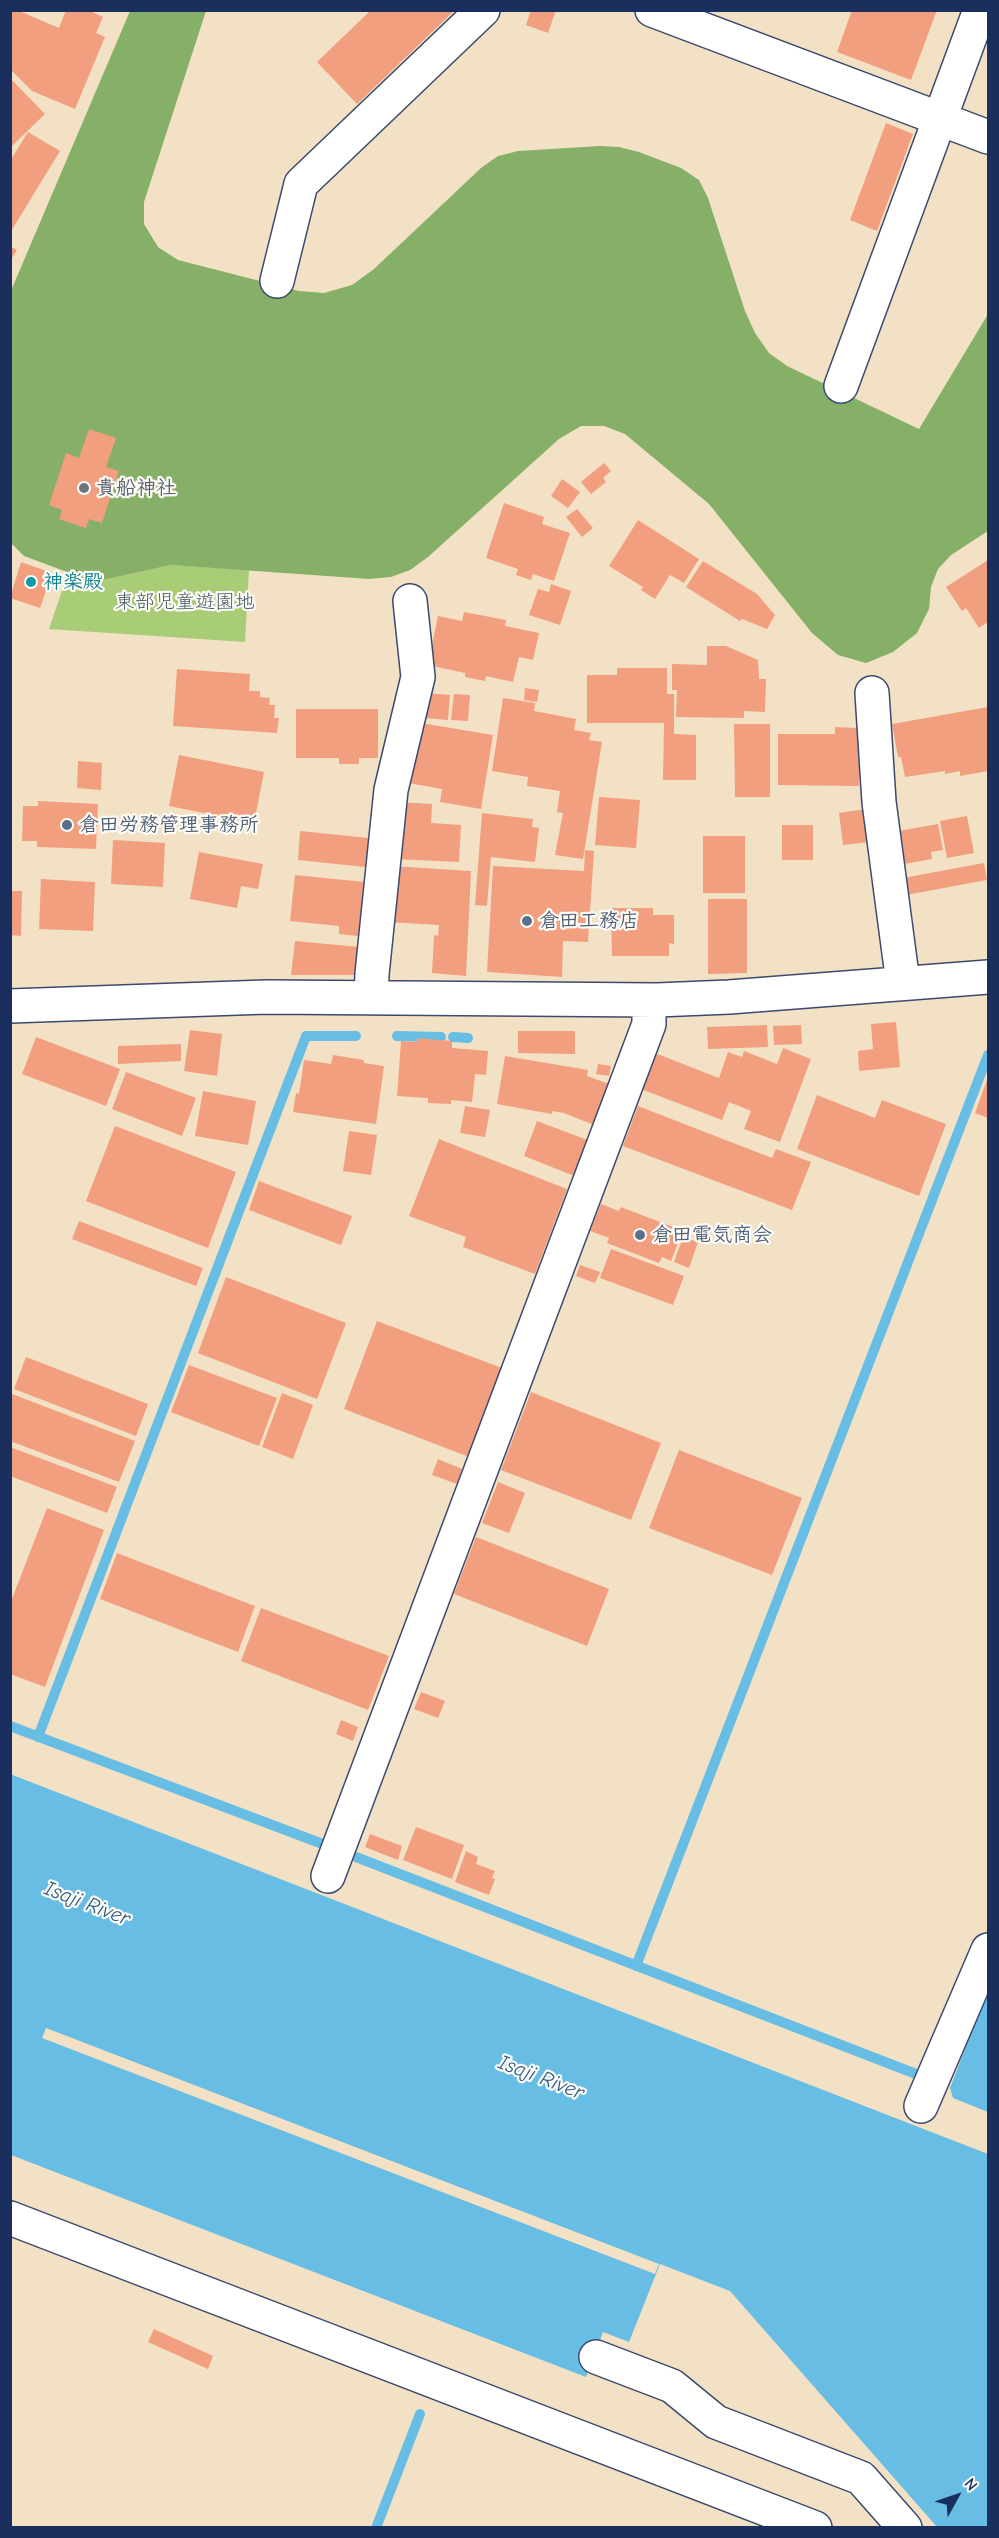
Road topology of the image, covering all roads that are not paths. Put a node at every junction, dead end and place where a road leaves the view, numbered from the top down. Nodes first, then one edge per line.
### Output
1 (483, 10) edge
2 (652, 10) edge
3 (980, 10) edge
4 (940, 119) junction
5 (988, 137) edge
6 (277, 281) dead end
7 (841, 387) dead end
8 (410, 601) dead end
9 (872, 693) dead end
10 (988, 977) edge
11 (903, 983) junction
12 (371, 998) junction
13 (649, 1000) junction
14 (10, 1006) edge
15 (328, 1876) dead end
16 (988, 1950) edge
17 (921, 2106) dead end
18 (10, 2218) edge
19 (596, 2357) dead end
20 (815, 2528) edge
21 (905, 2528) edge

1 - 6 street
2 - 4 street
3 - 4 street
4 - 5 street
4 - 7 street
8 - 12 street
9 - 11 street
10 - 11 street
11 - 13 street
12 - 13 street
12 - 14 street
13 - 15 street
16 - 17 street
18 - 20 street
19 - 21 street

